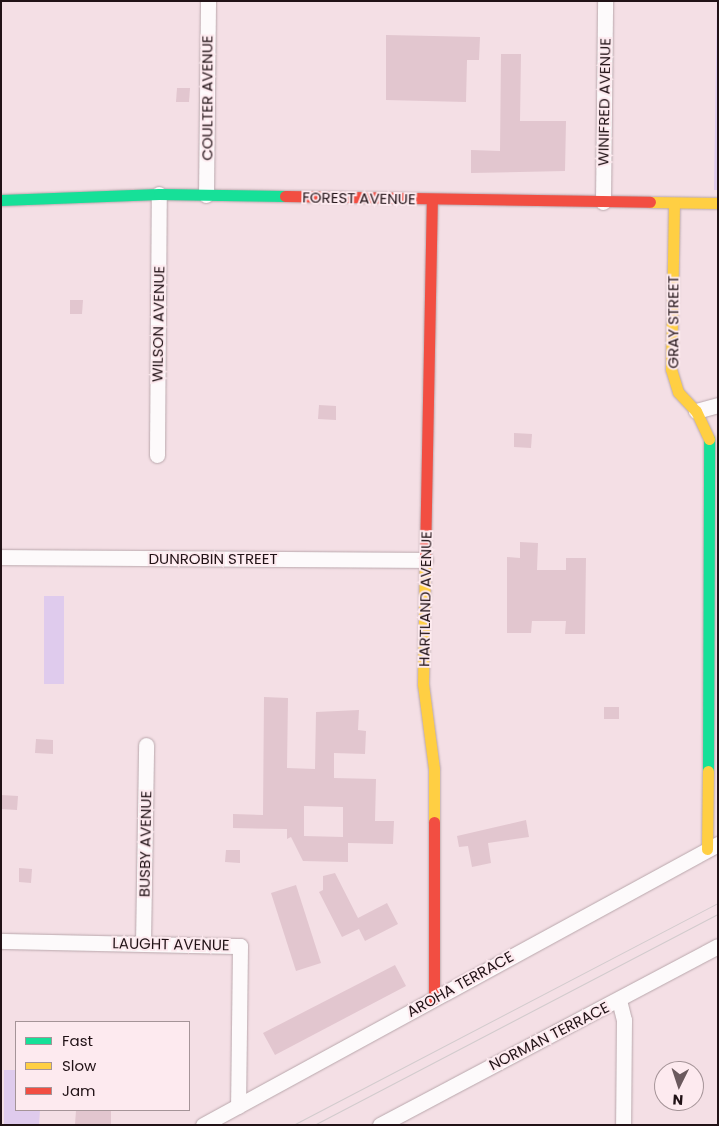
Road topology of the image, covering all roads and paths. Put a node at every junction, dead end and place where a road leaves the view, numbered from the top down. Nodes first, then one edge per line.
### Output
1 (208, 1) edge
2 (605, 1) edge
3 (159, 194) junction
4 (206, 195) junction
5 (432, 199) junction
6 (1, 200) edge
7 (603, 202) junction
8 (674, 203) junction
9 (718, 203) edge
10 (718, 406) edge
11 (696, 411) junction
12 (156, 455) dead end
13 (1, 557) edge
14 (426, 560) junction
15 (714, 629) edge
16 (146, 744) dead end
17 (712, 846) edge
18 (1, 942) edge
19 (143, 944) junction
20 (718, 946) edge
21 (434, 999) junction
22 (619, 1000) junction
23 (238, 1106) junction
24 (203, 1125) edge
25 (380, 1125) edge
26 (624, 1125) edge

1 - 4 street, COULTER AVENUE
2 - 7 street, WINIFRED AVENUE
3 - 4 street, FOREST AVENUE
3 - 6 street, FOREST AVENUE
3 - 12 street, WILSON AVENUE
4 - 5 street, FOREST AVENUE
5 - 7 street, FOREST AVENUE
5 - 14 street, HARTLAND AVENUE
7 - 8 street, FOREST AVENUE
8 - 9 street, FOREST AVENUE
8 - 11 street, GRAY STREET
10 - 11 street
11 - 15 street, GRAY STREET
13 - 14 street, DUNROBIN STREET
14 - 21 street, HARTLAND AVENUE
15 - 17 street, GRAY STREET
16 - 19 street, BUSBY AVENUE
17 - 21 street, AROHA TERRACE
18 - 19 street, LAUGHT AVENUE
19 - 23 street, LAUGHT AVENUE
20 - 22 street, NORMAN TERRACE
21 - 23 street, AROHA TERRACE
22 - 25 street, NORMAN TERRACE
22 - 26 street
23 - 24 street, AROHA TERRACE

